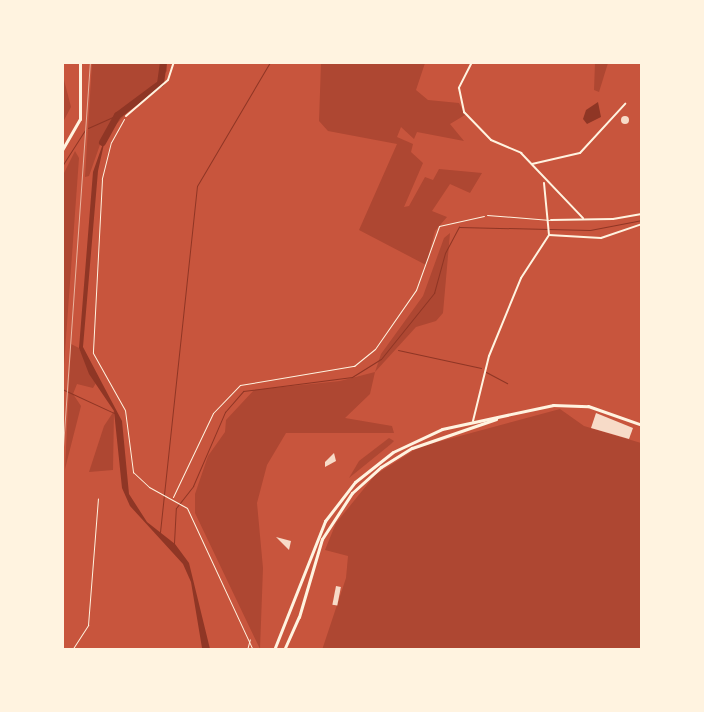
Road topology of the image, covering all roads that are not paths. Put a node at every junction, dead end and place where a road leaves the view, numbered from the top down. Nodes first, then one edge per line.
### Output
1 (80, 62) edge
2 (174, 62) edge
3 (472, 62) edge
4 (625, 104) dead end
5 (126, 116) road end
6 (62, 150) edge
7 (532, 164) junction
8 (544, 181) junction
9 (642, 214) edge
10 (487, 215) road end
11 (583, 218) junction
12 (551, 220) junction
13 (642, 224) edge
14 (548, 235) junction
15 (510, 414) junction
16 (473, 421) junction
17 (642, 425) edge
18 (474, 426) junction
19 (98, 498) dead end
20 (275, 649) edge
21 (72, 650) edge
22 (284, 650) edge

1 - 6 main road
2 - 5 street
3 - 7 street
4 - 7 street
7 - 8 street
8 - 11 street
8 - 12 street
9 - 11 street
10 - 12 lane
11 - 12 street
12 - 14 street
13 - 14 street
14 - 16 street
15 - 16 main road
15 - 17 main road
15 - 18 main road
16 - 18 main road
16 - 20 main road
18 - 22 main road
19 - 21 lane

